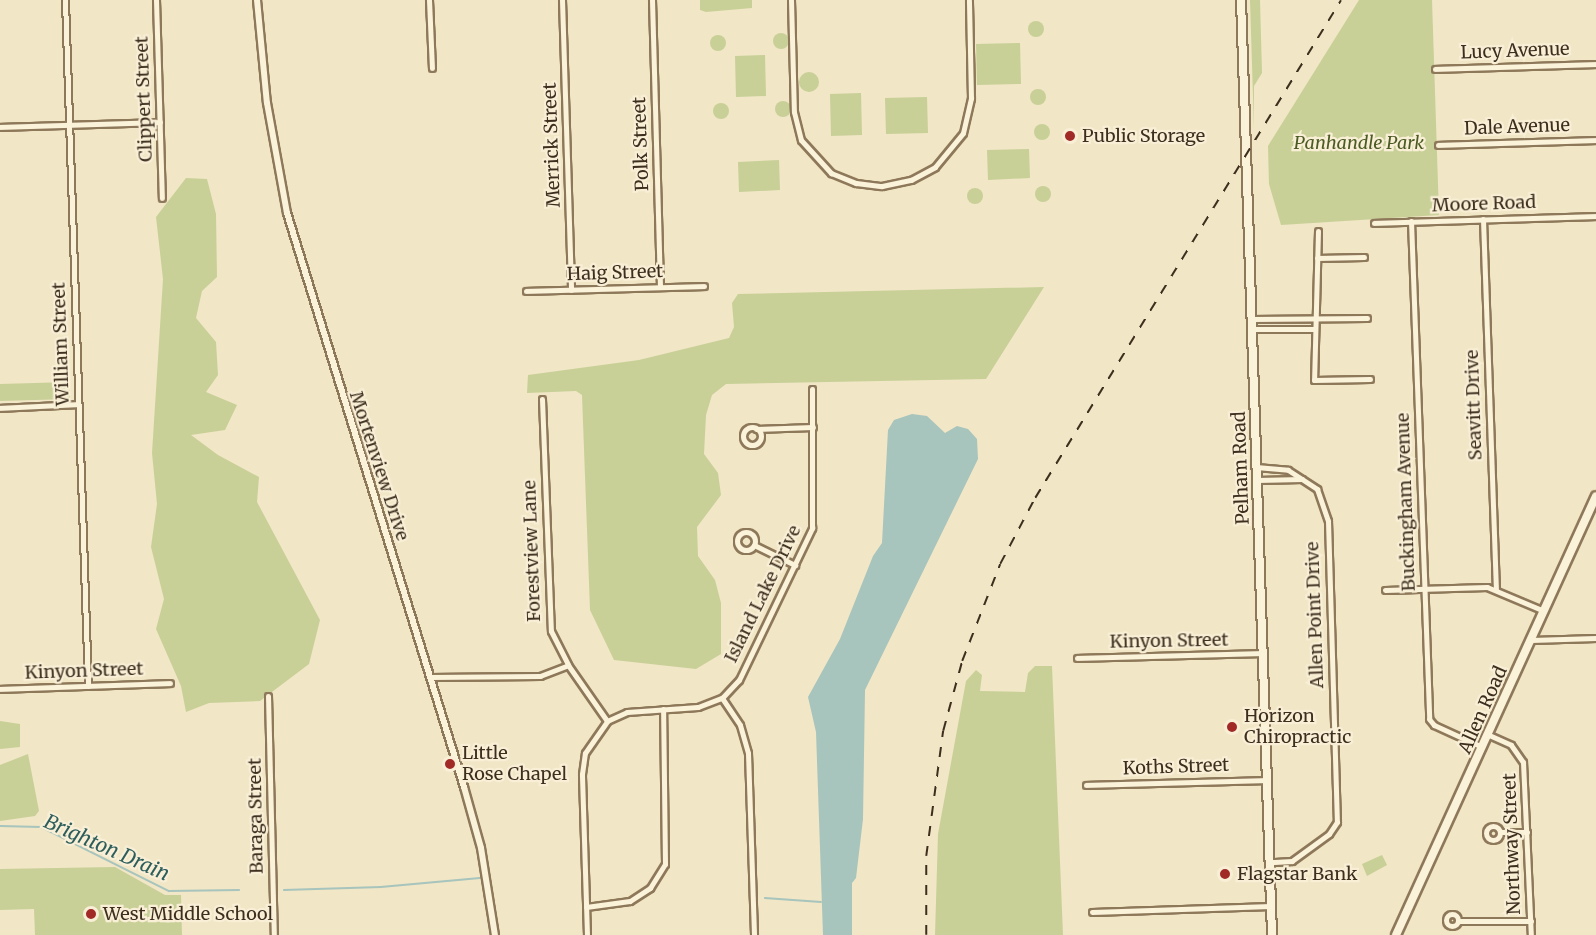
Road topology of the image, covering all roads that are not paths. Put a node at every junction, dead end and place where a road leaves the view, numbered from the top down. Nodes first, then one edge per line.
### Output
1 (65, 0) edge
2 (156, 0) edge
3 (257, 0) edge
4 (429, 0) edge
5 (562, 0) edge
6 (652, 0) edge
7 (791, 0) edge
8 (969, 0) edge
9 (1241, 0) edge
10 (1596, 64) edge
11 (432, 68) dead end
12 (1435, 69) dead end
13 (160, 122) junction
14 (69, 125) junction
15 (0, 128) edge
16 (1596, 140) edge
17 (1438, 145) dead end
18 (162, 198) dead end
19 (1596, 216) edge
20 (1483, 219) junction
21 (1411, 221) junction
22 (1374, 223) dead end
23 (1318, 231) dead end
24 (1364, 257) dead end
25 (1317, 258) junction
26 (704, 286) dead end
27 (660, 287) junction
28 (572, 290) junction
29 (526, 291) dead end
30 (1366, 318) dead end
31 (1252, 319) junction
32 (1315, 319) junction
33 (1252, 329) junction
34 (1314, 329) junction
35 (1370, 379) dead end
36 (812, 389) dead end
37 (542, 399) dead end
38 (78, 404) junction
39 (0, 408) edge
40 (813, 427) junction
41 (756, 429) dead end
42 (1256, 467) junction
43 (1302, 479) junction
44 (1257, 480) junction
45 (1596, 496) edge
46 (754, 545) dead end
47 (795, 565) junction
48 (1424, 589) junction
49 (1385, 590) dead end
50 (1496, 590) junction
51 (1544, 611) junction
52 (1596, 638) edge
53 (1531, 640) junction
54 (1262, 653) junction
55 (1077, 658) dead end
56 (568, 665) junction
57 (430, 677) junction
58 (170, 683) dead end
59 (88, 686) junction
60 (0, 689) edge
61 (268, 696) dead end
62 (722, 698) junction
63 (663, 709) junction
64 (607, 721) junction
65 (1489, 735) junction
66 (1483, 748) junction
67 (1267, 780) junction
68 (1086, 784) dead end
69 (1500, 832) dead end
70 (1527, 832) junction
71 (1270, 862) junction
72 (1271, 906) junction
73 (586, 907) junction
74 (1092, 912) dead end
75 (1458, 921) dead end
76 (1530, 921) junction
77 (274, 935) edge
78 (495, 935) edge
79 (587, 935) edge
80 (754, 935) edge
81 (1272, 935) edge
82 (1396, 935) edge
83 (1531, 935) edge

1 - 14 street, William Street
2 - 13 street, Clippert Street
3 - 57 street, Mortenview Drive
4 - 11 street
5 - 28 street, Merrick Street
6 - 27 street, Polk Street
7 - 8 street
9 - 31 main road, Pelham Road
10 - 12 street, Lucy Avenue
13 - 14 street
13 - 18 street, Clippert Street
14 - 15 street
14 - 38 street, William Street
16 - 17 street, Dale Avenue
19 - 20 street, Moore Road
20 - 21 street, Moore Road
20 - 50 street, Seavitt Drive
21 - 22 street, Moore Road
21 - 48 street, Buckingham Avenue
23 - 25 street
24 - 25 street
25 - 32 street
26 - 27 street, Haig Street
27 - 28 street, Haig Street
28 - 29 street, Haig Street
30 - 32 street
31 - 32 street
31 - 33 main road, Pelham Road
32 - 34 street
33 - 34 street
33 - 42 main road, Pelham Road
34 - 35 street
36 - 40 street, Island Lake Drive
37 - 56 street, Forestview Lane
38 - 39 street
38 - 59 street, William Street
40 - 41 street
40 - 47 street, Island Lake Drive
42 - 43 street, Allen Point Drive
42 - 44 main road, Pelham Road
43 - 44 street
43 - 71 street, Allen Point Drive
44 - 54 main road, Pelham Road
45 - 51 main road, Allen Road
46 - 47 street
47 - 62 street, Island Lake Drive
48 - 49 street
48 - 50 street
48 - 66 street, Buckingham Avenue
50 - 51 street
51 - 53 main road, Allen Road
52 - 53 street
53 - 65 main road, Allen Road
54 - 55 street, Kinyon Street
54 - 67 main road, Pelham Road
56 - 57 street
56 - 64 street, Forestview Lane
57 - 78 street, Mortenview Drive
58 - 59 street, Kinyon Street
59 - 60 street, Kinyon Street
61 - 77 street, Baraga Street
62 - 63 street
62 - 80 street
63 - 64 street
63 - 73 street
64 - 73 street
65 - 66 main road, Allen Road
65 - 70 street, Northway Street
66 - 82 main road, Allen Road
67 - 68 street, Koths Street
67 - 71 main road, Pelham Road
69 - 70 street
70 - 76 street, Northway Street
71 - 72 main road, Pelham Road
72 - 74 street
72 - 81 main road, Pelham Road
73 - 79 street
75 - 76 street
76 - 83 street, Northway Street

